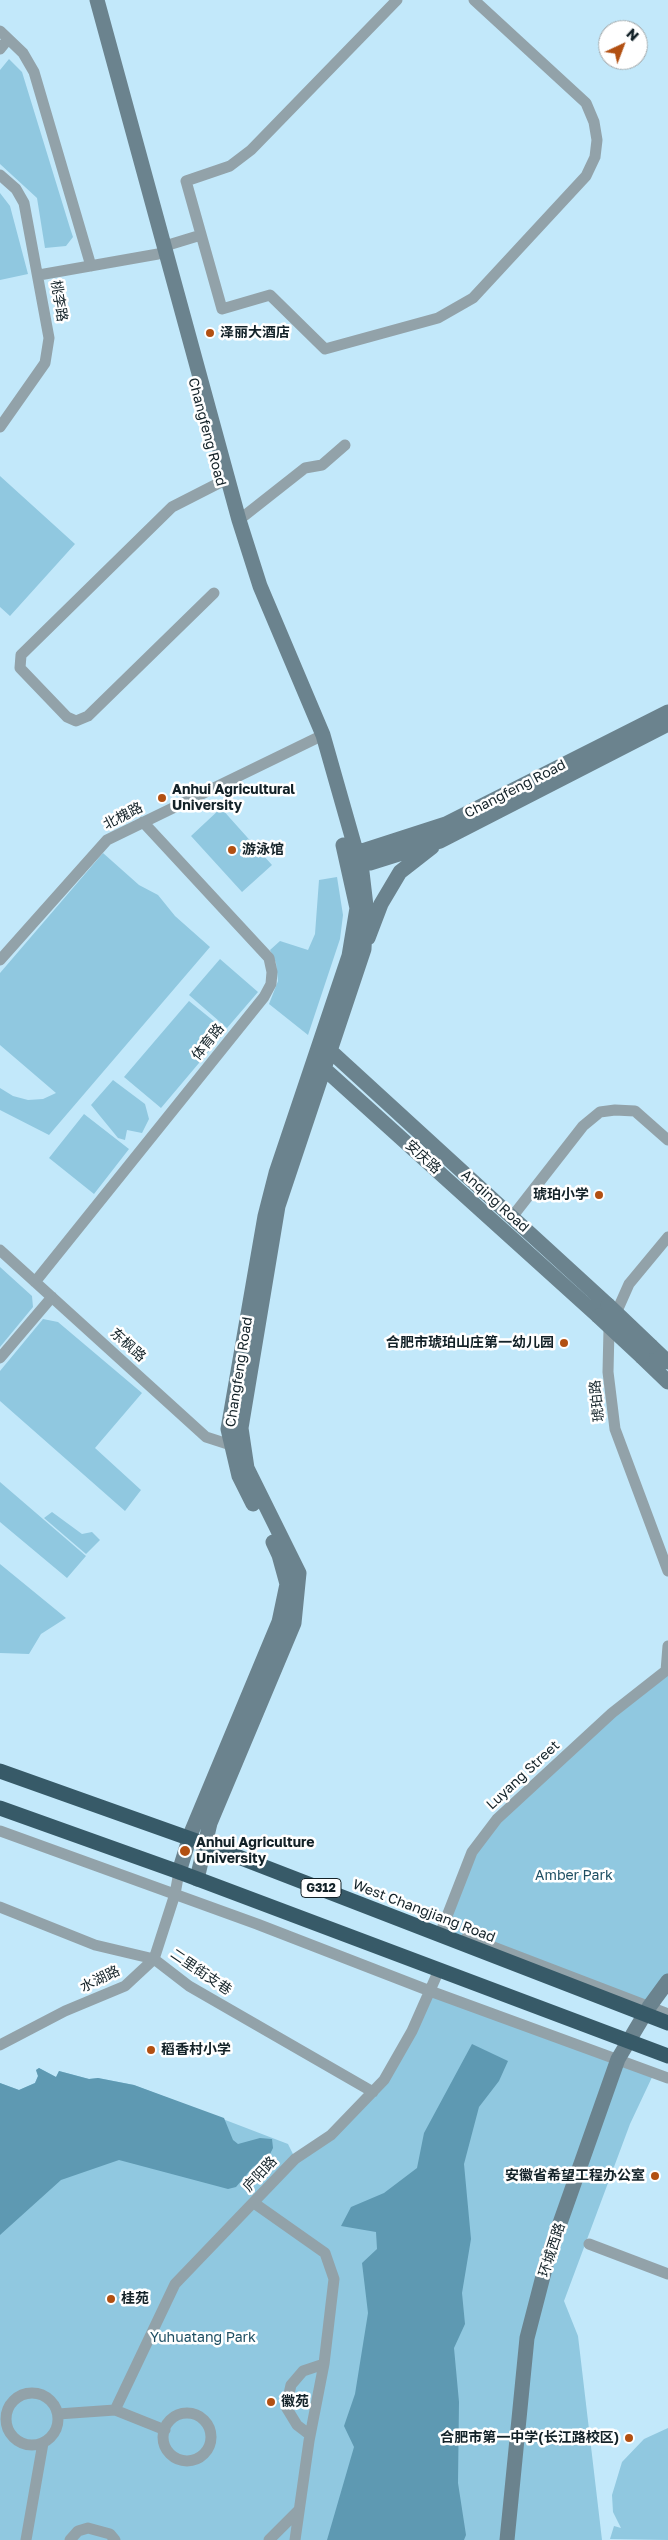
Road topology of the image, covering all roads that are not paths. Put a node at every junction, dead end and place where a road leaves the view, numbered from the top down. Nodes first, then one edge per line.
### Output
1 (87, 0) edge
2 (97, 0) edge
3 (397, 0) edge
4 (474, 0) edge
5 (4, 35) edge
6 (0, 49) edge
7 (0, 175) edge
8 (202, 235) junction
9 (161, 250) junction
10 (91, 266) junction
11 (39, 275) junction
12 (0, 427) edge
13 (345, 445) dead end
14 (221, 482) junction
15 (239, 520) junction
16 (214, 593) dead end
17 (668, 712) edge
18 (668, 724) edge
19 (319, 737) junction
20 (143, 822) junction
21 (440, 841) junction
22 (353, 856) junction
23 (364, 949) junction
24 (0, 960) edge
25 (325, 1046) junction
26 (319, 1064) junction
27 (668, 1140) edge
28 (512, 1217) junction
29 (668, 1237) edge
30 (0, 1250) edge
31 (35, 1282) junction
32 (52, 1297) junction
33 (603, 1310) junction
34 (646, 1352) junction
35 (0, 1358) edge
36 (668, 1362) edge
37 (668, 1382) edge
38 (238, 1447) junction
39 (668, 1571) edge
40 (668, 1646) edge
41 (667, 1670) edge
42 (0, 1764) edge
43 (0, 1771) edge
44 (0, 1808) edge
45 (0, 1831) edge
46 (190, 1836) junction
47 (206, 1842) junction
48 (179, 1872) junction
49 (197, 1879) junction
50 (175, 1894) junction
51 (0, 1907) edge
52 (441, 1931) junction
53 (154, 1959) junction
54 (439, 1970) junction
55 (668, 1981) edge
56 (430, 1991) junction
57 (644, 2011) junction
58 (668, 2014) edge
59 (668, 2023) edge
60 (625, 2040) junction
61 (0, 2045) edge
62 (668, 2056) edge
63 (618, 2059) junction
64 (668, 2078) edge
65 (373, 2092) junction
66 (254, 2203) junction
67 (589, 2244) dead end
68 (668, 2274) edge
69 (324, 2364) junction
70 (115, 2410) junction
71 (58, 2414) junction
72 (165, 2430) junction
73 (310, 2435) junction
74 (43, 2443) junction
75 (299, 2510) junction
76 (26, 2540) edge
77 (70, 2540) edge
78 (115, 2540) edge
79 (269, 2540) edge
80 (295, 2540) edge
81 (506, 2540) edge

1 - 9 main road, Changfeng Road
2 - 9 main road, Changfeng Road
3 - 8 street
4 - 8 street
5 - 6 street
5 - 10 street
7 - 11 street, 桃李路
8 - 9 street
9 - 10 street
9 - 14 main road, Changfeng Road
9 - 15 main road, Changfeng Road
10 - 11 street
11 - 12 street, 桃李路
13 - 15 street
14 - 16 street
14 - 19 main road, Changfeng Road
15 - 19 main road, Changfeng Road
17 - 22 main road, Changfeng Road
18 - 21 main road, Changfeng Road
19 - 20 street, 北槐路
19 - 22 main road, Changfeng Road
20 - 24 street, 北槐路
20 - 31 street, 体育路
21 - 22 main road, Changfeng Road
21 - 23 main road, Changfeng Road
22 - 23 main road, Changfeng Road
22 - 25 main road, Changfeng Road
23 - 25 main road, Changfeng Road
25 - 26 main road, Changfeng Road
25 - 28 main road, Anqing Road
26 - 33 main road, 安庆路
26 - 38 main road, Changfeng Road
27 - 28 street
28 - 33 main road, Anqing Road
29 - 39 street, 琥珀路
30 - 31 street, 东枫路
31 - 32 street, 东枫路
32 - 35 street
32 - 38 street, 东枫路
33 - 34 main road, Anqing Road, bridge
34 - 36 main road, Anqing Road
34 - 37 main road, Anqing Road
38 - 46 main road, Changfeng Road
38 - 47 main road, Changfeng Road
40 - 41 street
41 - 52 street, Luyang Street
42 - 46 street
43 - 46 highway, West Changjiang Road / G312
44 - 48 highway, G312
45 - 50 street
46 - 47 highway, West Changjiang Road / G312
46 - 48 main road, Changfeng Road
47 - 49 main road, Changfeng Road
47 - 52 highway, West Changjiang Road / G312
48 - 49 highway, G312
48 - 50 street, 水湖路
49 - 54 highway, G312
50 - 53 street, 水湖路
50 - 56 street
51 - 53 street, 二里街支巷
52 - 57 highway, West Changjiang Road / G312
53 - 61 street, 水湖路
53 - 65 street, 二里街支巷
54 - 56 street, 庐阳路
54 - 60 highway, G312
55 - 57 main road, 环城西路
56 - 63 street
56 - 65 street, 庐阳路
57 - 58 street
57 - 59 highway, G312
57 - 60 main road, 环城西路
60 - 62 highway, G312
60 - 63 main road, 环城西路
63 - 64 street
63 - 81 main road, 环城西路
65 - 66 street, 庐阳路
66 - 69 street
66 - 70 street, 庐阳路
67 - 68 street
69 - 73 street
69 - 73 street
70 - 71 street
70 - 72 street
71 - 74 street
71 - 74 street
72 - 72 street
73 - 75 street
74 - 76 street
75 - 79 street
75 - 80 street
77 - 78 street

